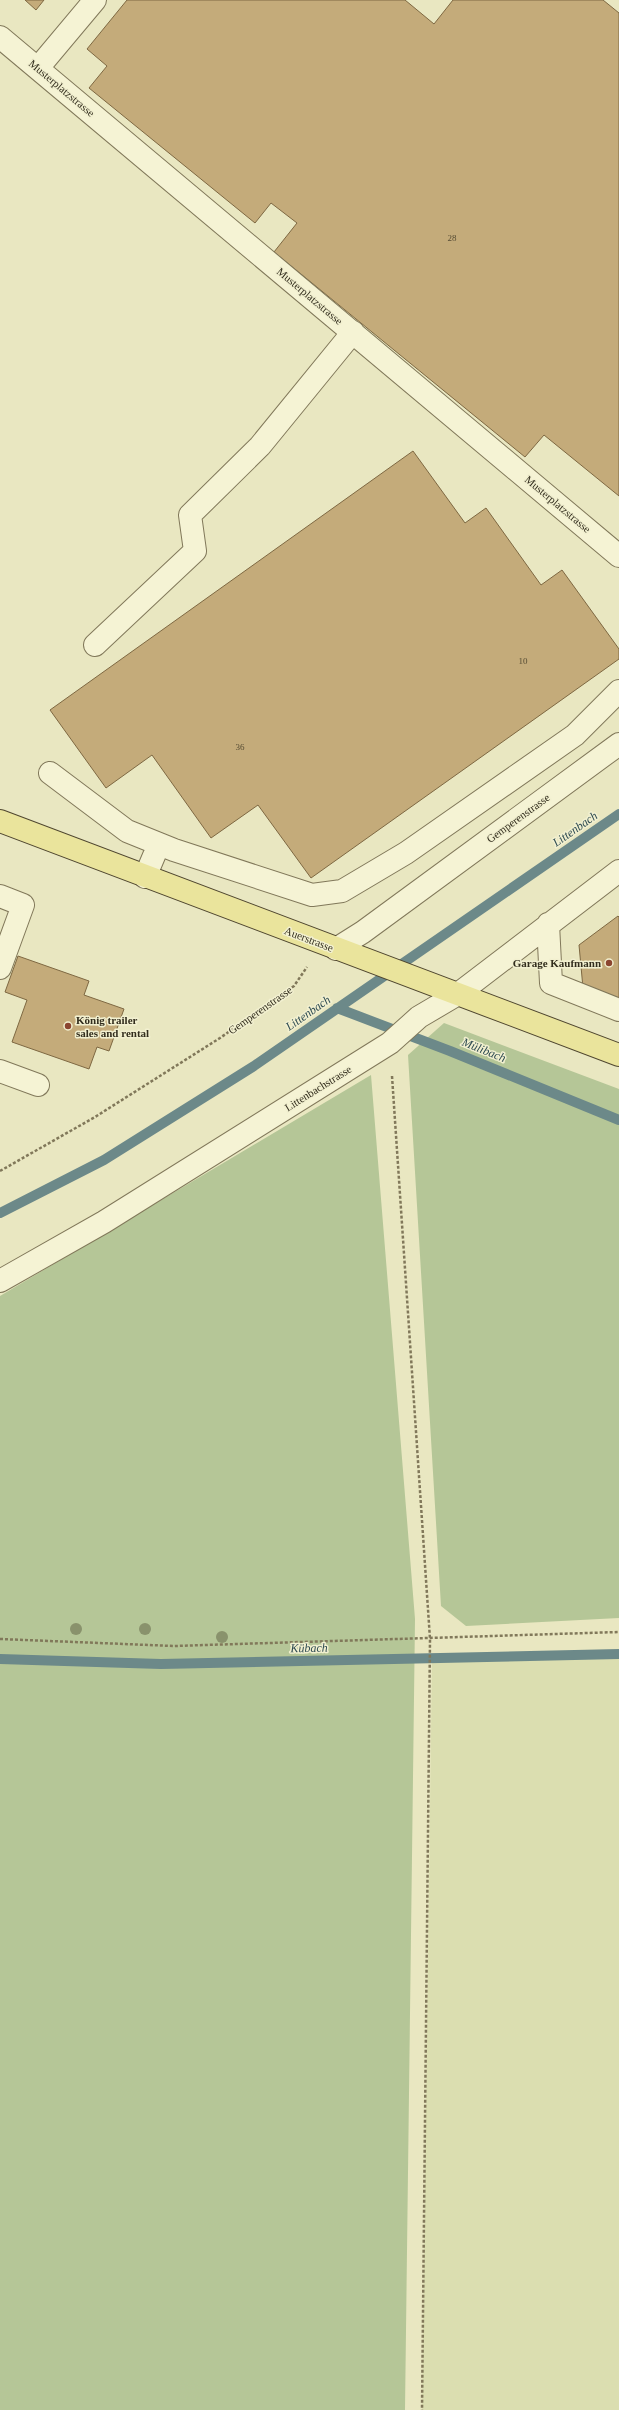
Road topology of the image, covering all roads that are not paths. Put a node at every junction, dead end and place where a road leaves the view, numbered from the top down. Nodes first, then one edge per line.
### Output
1 (95, 0) edge
2 (0, 37) edge
3 (38, 68) junction
4 (353, 332) junction
5 (619, 556) edge
6 (95, 645) dead end
7 (619, 691) edge
8 (619, 744) edge
9 (50, 774) dead end
10 (0, 821) edge
11 (159, 844) junction
12 (619, 871) edge
13 (145, 877) junction
14 (0, 896) edge
15 (548, 924) junction
16 (336, 949) junction
17 (0, 968) edge
18 (458, 994) junction
19 (619, 1010) edge
20 (619, 1055) edge
21 (0, 1071) edge
22 (38, 1085) dead end
23 (0, 1280) edge

1 - 3 street
2 - 3 street, Musterplatzstrasse
3 - 4 street, Musterplatzstrasse
4 - 5 street, Musterplatzstrasse
4 - 6 street
7 - 11 street
8 - 16 street, Gemperenstrasse
9 - 11 street
10 - 13 main road, Auerstrasse
11 - 13 street
12 - 15 street, Littenbachstrasse
13 - 16 main road, Auerstrasse
14 - 17 street
15 - 18 street, Littenbachstrasse
15 - 19 street
16 - 18 main road, Auerstrasse
18 - 20 main road, Auerstrasse
18 - 23 street, Littenbachstrasse
21 - 22 street

